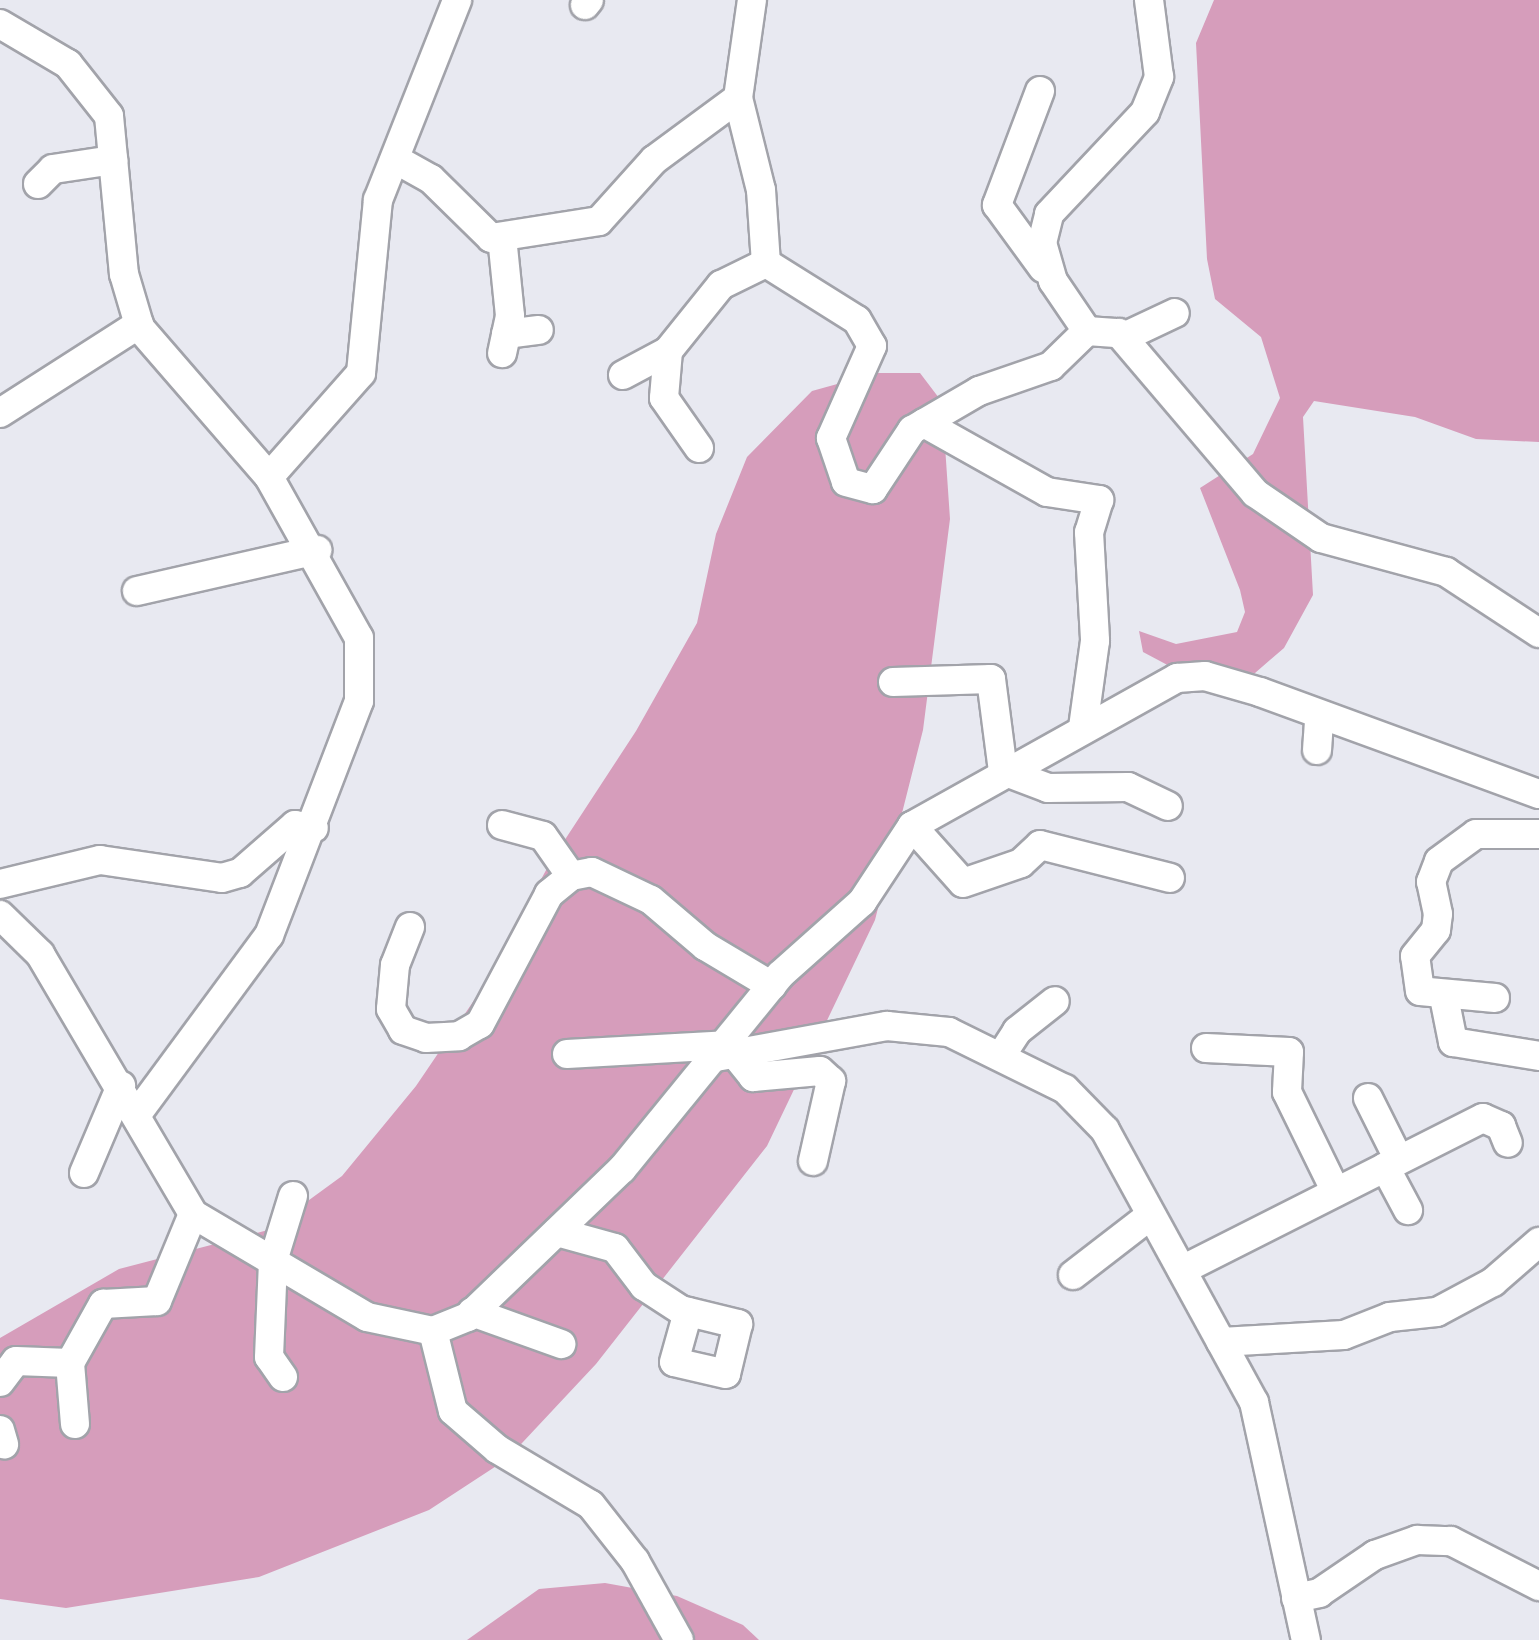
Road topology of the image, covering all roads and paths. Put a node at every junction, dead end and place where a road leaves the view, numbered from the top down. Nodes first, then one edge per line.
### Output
1 (457, 0) edge
2 (752, 0) edge
3 (1149, 0) edge
4 (0, 24) edge
5 (1040, 91) dead end
6 (738, 98) junction
7 (395, 159) junction
8 (113, 160) junction
9 (38, 184) dead end
10 (502, 237) junction
11 (766, 263) junction
12 (1053, 281) junction
13 (1175, 313) dead end
14 (139, 324) junction
15 (539, 330) dead end
16 (1087, 331) junction
17 (1124, 337) junction
18 (668, 351) junction
19 (623, 375) dead end
20 (0, 413) edge
21 (924, 423) junction
22 (699, 448) dead end
23 (269, 477) junction
24 (317, 550) junction
25 (137, 591) dead end
26 (1539, 633) edge
27 (893, 682) dead end
28 (1319, 718) junction
29 (1083, 727) junction
30 (1317, 750) dead end
31 (1003, 771) junction
32 (1539, 794) edge
33 (1168, 806) dead end
34 (502, 825) dead end
35 (912, 826) junction
36 (314, 828) junction
37 (1539, 834) edge
38 (571, 876) junction
39 (1170, 878) dead end
40 (0, 884) edge
41 (0, 915) edge
42 (410, 927) dead end
43 (772, 986) junction
44 (1444, 997) junction
45 (1495, 998) dead end
46 (1055, 1001) dead end
47 (1206, 1048) dead end
48 (726, 1053) junction
49 (567, 1054) dead end
50 (1001, 1056) junction
51 (1539, 1056) edge
52 (121, 1086) junction
53 (1368, 1098) dead end
54 (138, 1113) junction
55 (1508, 1143) dead end
56 (813, 1161) dead end
57 (1392, 1164) junction
58 (84, 1173) dead end
59 (1336, 1192) junction
60 (293, 1196) dead end
61 (1408, 1210) dead end
62 (193, 1214) junction
63 (1151, 1215) junction
64 (557, 1232) junction
65 (1539, 1242) edge
66 (273, 1261) junction
67 (1182, 1270) junction
68 (1073, 1275) dead end
69 (472, 1312) junction
70 (688, 1312) dead end
71 (433, 1331) junction
72 (1221, 1342) junction
73 (561, 1344) dead end
74 (70, 1363) junction
75 (283, 1377) dead end
76 (0, 1382) edge
77 (75, 1424) dead end
78 (1539, 1586) edge
79 (1296, 1598) junction
80 (679, 1640) edge
81 (1306, 1640) edge

1 - 7 street
2 - 6 street
3 - 12 street
4 - 8 street
5 - 12 street
6 - 10 street
6 - 11 street
7 - 10 street
7 - 23 street
8 - 9 street
8 - 14 street
10 - 15 street
11 - 18 street
11 - 21 street
12 - 16 street
13 - 17 street
14 - 20 street
14 - 23 street
16 - 17 street
16 - 21 street
17 - 26 street
18 - 19 street
18 - 22 street
21 - 29 street
23 - 24 street
24 - 25 street
24 - 36 street
27 - 31 street
28 - 29 street
28 - 30 street
28 - 32 street
29 - 31 street
31 - 33 street
31 - 35 street
34 - 38 street
35 - 39 street
35 - 43 street
36 - 40 street
36 - 54 street
37 - 44 street
38 - 42 street
38 - 43 street
41 - 52 street
43 - 48 street
44 - 45 street
44 - 51 street
46 - 50 street
47 - 59 street
48 - 49 street
48 - 50 street
48 - 56 street
48 - 64 street
50 - 63 street
52 - 54 street
52 - 58 street
53 - 57 street
54 - 62 street
55 - 57 street
57 - 59 street
57 - 61 street
59 - 67 street
60 - 66 street
62 - 66 street
62 - 74 street
63 - 67 street
63 - 68 street
64 - 69 street
64 - 70 street
65 - 72 street
66 - 71 street
66 - 75 street
67 - 72 street
69 - 71 street
69 - 73 street
71 - 80 street
72 - 79 street
74 - 76 street
74 - 77 street
78 - 79 street
79 - 81 street

